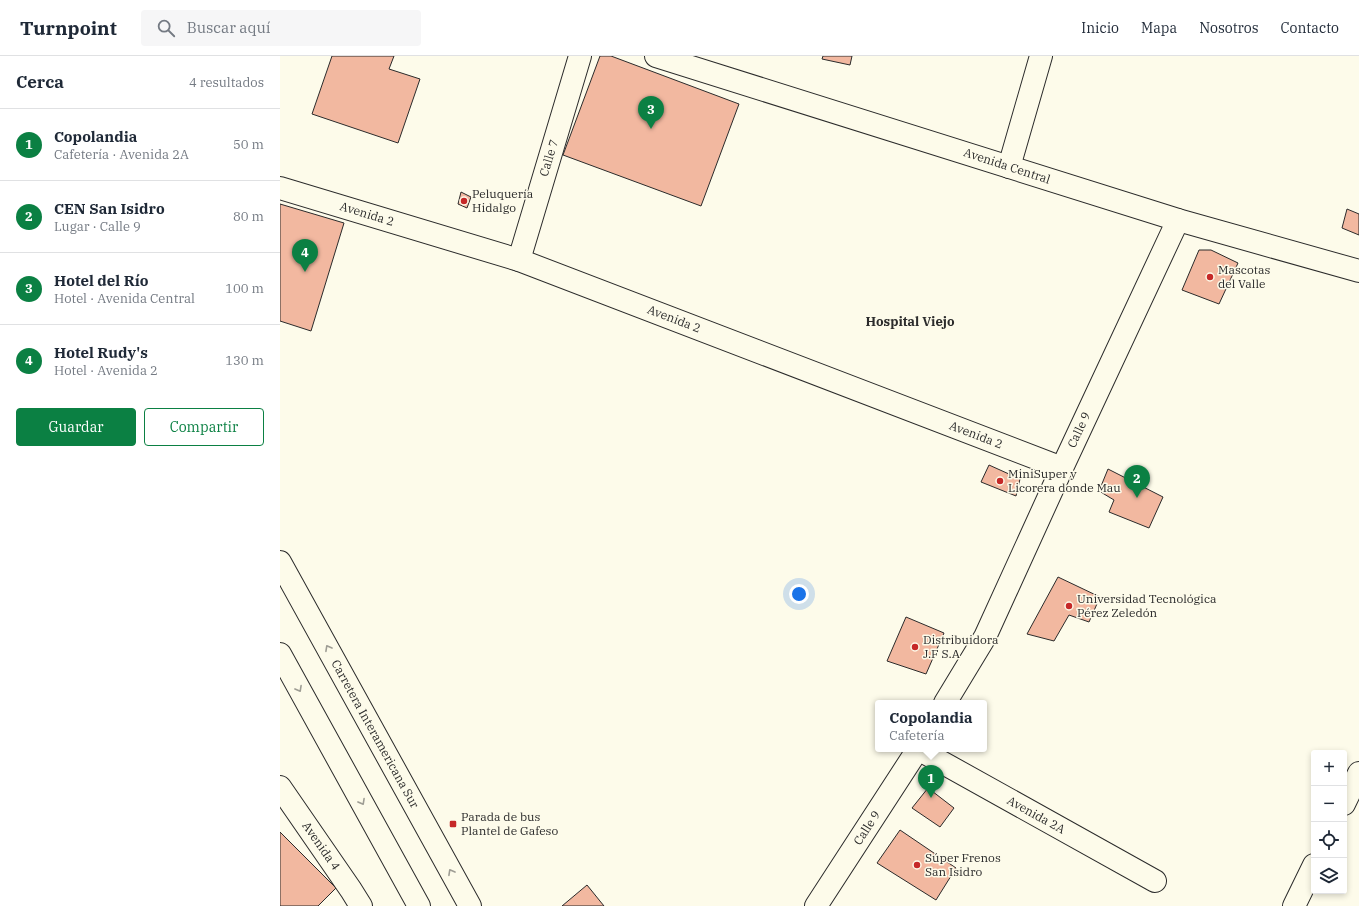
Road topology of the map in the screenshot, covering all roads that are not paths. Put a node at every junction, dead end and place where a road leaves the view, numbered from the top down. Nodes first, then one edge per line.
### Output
1 (580, 56) edge
2 (656, 56) edge
3 (1041, 56) edge
4 (1009, 167) junction
5 (280, 188) edge
6 (1178, 220) junction
7 (519, 260) junction
8 (1359, 270) edge
9 (1062, 468) junction
10 (280, 562) edge
11 (280, 654) edge
12 (947, 700) edge
13 (916, 752) edge
14 (923, 752) edge
15 (1359, 773) edge
16 (280, 787) edge
17 (1347, 798) edge
18 (1311, 871) edge
19 (1154, 881) dead end
20 (361, 906) edge
21 (419, 906) edge
22 (470, 906) edge
23 (816, 906) edge
24 (1294, 906) edge

1 - 7 main road, Calle 7
2 - 4 main road, Avenida Central
3 - 4 main road
4 - 6 main road, Avenida Central
5 - 7 main road, Avenida 2
6 - 8 main road, Avenida Central
6 - 9 main road, Calle 9
7 - 9 main road, Avenida 2
9 - 12 main road, Calle 9
22 -> 10 main road, Carretera Interamericana Sur
11 -> 21 main road
13 - 23 main road, Calle 9
14 - 19 main road, Avenida 2A
15 - 17 main road
16 - 20 main road, Avenida 4
18 - 24 main road

